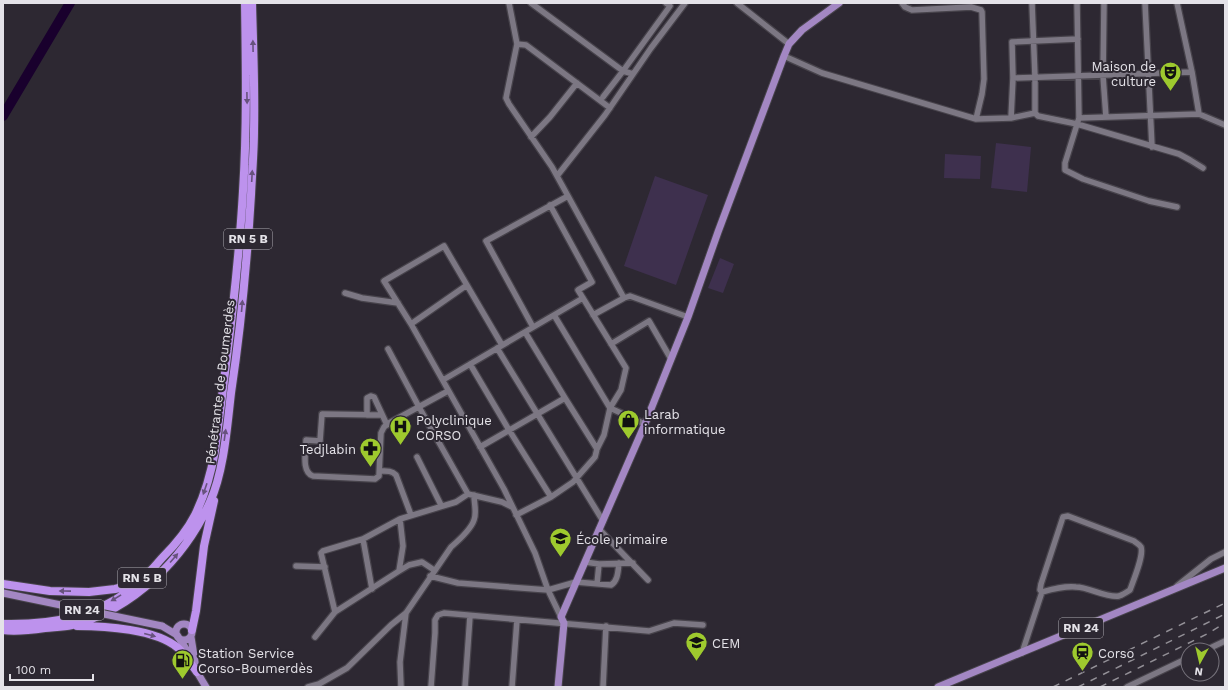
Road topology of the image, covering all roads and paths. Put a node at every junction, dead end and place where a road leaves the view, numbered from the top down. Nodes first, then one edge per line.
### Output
1 (245, 3) edge
2 (252, 3) edge
3 (509, 3) edge
4 (530, 3) edge
5 (685, 3) edge
6 (737, 3) edge
7 (839, 3) edge
8 (902, 3) edge
9 (1032, 3) edge
10 (1077, 3) edge
11 (1104, 3) edge
12 (1145, 3) edge
13 (1177, 3) edge
14 (668, 5) edge
15 (679, 11) junction
16 (1078, 39) junction
17 (1033, 42) junction
18 (517, 44) junction
19 (789, 44) junction
20 (784, 56) junction
21 (623, 71) junction
22 (1192, 72) junction
23 (633, 74) junction
24 (1148, 74) junction
25 (1079, 76) junction
26 (1104, 76) junction
27 (1035, 77) junction
28 (1012, 78) junction
29 (577, 83) junction
30 (603, 97) dead end
31 (610, 108) junction
32 (1035, 113) junction
33 (1199, 114) junction
34 (1151, 116) junction
35 (1106, 117) junction
36 (1011, 118) junction
37 (976, 119) junction
38 (1078, 121) junction
39 (1225, 125) edge
40 (532, 137) junction
41 (1152, 147) junction
42 (1203, 168) dead end
43 (557, 176) junction
44 (568, 196) junction
45 (550, 205) junction
46 (1177, 207) dead end
47 (467, 285) junction
48 (345, 293) dead end
49 (583, 298) junction
50 (624, 298) junction
51 (398, 303) junction
52 (554, 315) junction
53 (593, 315) junction
54 (688, 317) junction
55 (411, 324) junction
56 (533, 327) junction
57 (525, 332) junction
58 (611, 344) junction
59 (500, 346) junction
60 (388, 349) dead end
61 (671, 360) junction
62 (470, 364) junction
63 (442, 380) junction
64 (448, 391) junction
65 (564, 398) junction
66 (419, 407) junction
67 (610, 408) junction
68 (537, 414) junction
69 (367, 415) junction
70 (382, 415) junction
71 (646, 424) junction
72 (387, 425) junction
73 (509, 430) junction
74 (480, 447) junction
75 (597, 449) junction
76 (417, 457) dead end
77 (380, 471) junction
78 (220, 473) junction
79 (576, 479) junction
80 (471, 494) junction
81 (551, 497) junction
82 (441, 505) junction
83 (512, 507) junction
84 (411, 514) junction
85 (516, 515) junction
86 (400, 519) junction
87 (603, 521) junction
88 (599, 529) junction
89 (182, 536) junction
90 (363, 539) junction
91 (1225, 552) edge
92 (585, 562) junction
93 (619, 563) junction
94 (633, 563) junction
95 (599, 564) junction
96 (296, 566) dead end
97 (325, 567) junction
98 (1225, 568) edge
99 (434, 570) junction
100 (399, 571) junction
101 (430, 576) junction
102 (648, 580) dead end
103 (576, 582) junction
104 (3, 584) edge
105 (597, 584) junction
106 (1174, 588) junction
107 (372, 589) junction
108 (548, 590) junction
109 (3, 592) edge
110 (1042, 592) junction
111 (335, 612) junction
112 (406, 613) junction
113 (470, 616) junction
114 (517, 620) junction
115 (562, 620) junction
116 (3, 624) edge
117 (184, 624) junction
118 (703, 624) dead end
119 (70, 626) junction
120 (162, 626) junction
121 (606, 626) junction
122 (3, 630) edge
123 (191, 634) junction
124 (177, 635) junction
125 (315, 637) dead end
126 (1022, 653) junction
127 (1180, 662) edge
128 (197, 672) junction
129 (206, 687) edge
130 (308, 687) edge
131 (401, 687) edge
132 (431, 687) edge
133 (465, 687) edge
134 (512, 687) edge
135 (558, 687) edge
136 (602, 687) edge
137 (938, 687) edge
138 (1127, 687) edge

1 -> 89 highway, Pénétrante de Boumerdès / RN 5 B
78 -> 2 highway, Pénétrante de Boumerdès / RN 5 B
3 - 18 street
4 - 21 street
5 - 15 street
6 - 19 street
7 - 19 main road
8 - 37 street
9 - 17 street
10 - 16 street
11 - 26 street
12 - 24 street
13 - 22 street
14 - 15 street
14 - 21 street
15 - 23 street
16 - 17 street
16 - 25 street
17 - 27 street
17 - 28 street
18 - 29 street
18 - 40 street
19 - 20 main road
20 - 37 street
20 - 54 main road
21 - 23 street
21 - 30 street
22 - 24 street
22 - 33 street
23 - 31 street
24 - 26 street
24 - 34 street
25 - 26 street
25 - 27 street
25 - 38 street
26 - 35 street
27 - 28 street
27 - 32 street
28 - 36 street
29 - 31 street
29 - 40 street
31 - 43 street
32 - 36 street
32 - 38 street
33 - 34 street
33 - 39 street
34 - 35 street
34 - 41 street
35 - 38 street
36 - 37 street
38 - 41 street
38 - 46 street
40 - 43 street
41 - 42 street
43 - 44 street
44 - 45 street
44 - 50 street
45 - 49 street
45 - 56 street
47 - 51 street
47 - 55 street
47 - 59 street
48 - 51 street
49 - 52 street
49 - 53 street
50 - 53 street
50 - 54 street
51 - 55 street
52 - 56 street
52 - 67 street
53 - 58 street
54 - 61 main road
55 - 63 street
56 - 57 street
57 - 59 street
57 - 65 street
58 - 61 street
58 - 67 street
59 - 62 street
59 - 68 street
60 - 66 street
61 - 71 main road
62 - 63 street
62 - 73 street
63 - 64 street
64 - 66 street
64 - 74 street
65 - 68 street
65 - 75 street
66 - 72 street
66 - 80 street
67 - 71 street
67 - 75 street
68 - 73 street
68 - 79 street
69 - 70 street
69 - 70 street
69 - 77 street
70 - 72 street
71 - 87 main road
72 - 77 street
73 - 74 street
73 - 81 street
74 - 83 street
75 - 79 street
76 - 82 street
77 - 84 street
119 -> 78 highway, Pénétrante de Boumerdès / RN 5 B
78 - 123 highway
79 - 81 street
79 - 87 street
80 - 82 street
80 - 83 street
80 - 99 street
81 - 85 street
82 - 84 street
83 - 85 street
84 - 86 street
85 - 108 street
86 - 90 street
86 - 100 street
87 - 88 main road
88 - 92 main road
88 - 94 street
89 -> 104 highway
89 -> 116 highway, Pénétrante de Boumerdès / RN 5 B
90 - 97 street
90 - 107 street
91 - 106 street
92 - 95 street
92 - 103 main road
93 - 94 street
93 - 95 street
93 - 105 street
94 - 102 street
95 - 105 street
96 - 97 street
97 - 111 street
98 - 106 main road, RN 24
99 - 100 street
99 - 101 street
100 - 107 street
101 - 108 street
101 - 112 street
103 - 105 street
103 - 108 street
103 - 115 main road
106 - 126 main road, RN 24
107 - 111 street
108 - 115 street
109 - 120 main road, RN 24, bridge
110 - 110 street
110 - 126 street
111 - 125 street
112 - 130 street
112 - 131 street
113 - 114 street
113 - 132 street
113 - 133 street
114 - 115 street
114 - 134 street
115 - 121 street
115 - 135 main road
117 - 120 main road
117 - 123 main road
117 - 124 main road
118 - 121 street
119 - 122 highway, Pénétrante de Boumerdès / RN 5 B
119 -> 128 highway
120 - 124 main road
121 - 136 street
123 - 124 main road
123 - 128 main road
124 - 128 main road
126 - 137 main road, RN 24
127 - 138 street
128 - 129 main road

